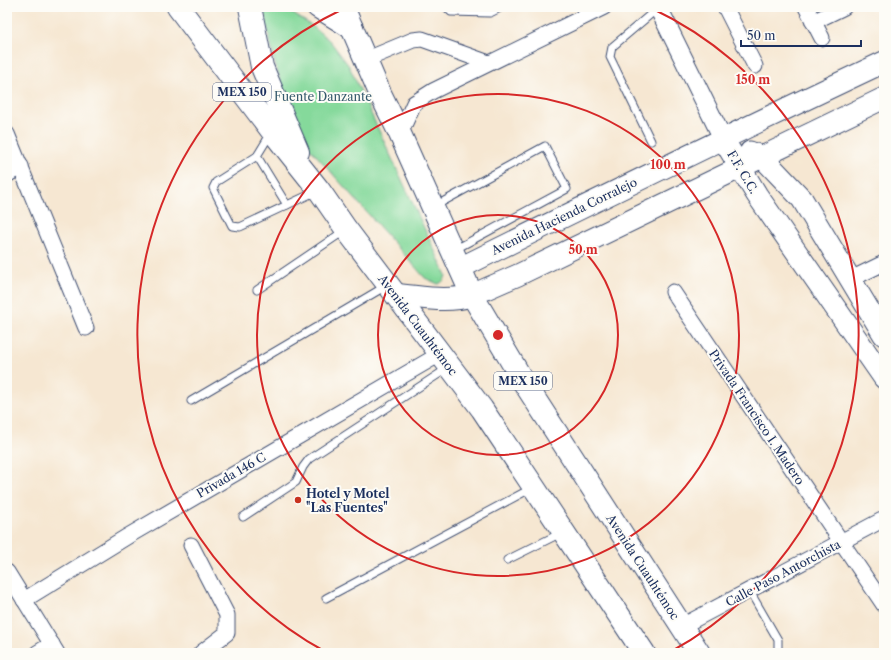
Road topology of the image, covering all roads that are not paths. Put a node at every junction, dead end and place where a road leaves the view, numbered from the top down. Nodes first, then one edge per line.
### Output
1 (178, 7) edge
2 (250, 7) edge
3 (318, 7) edge
4 (342, 7) edge
5 (446, 7) edge
6 (502, 7) edge
7 (604, 7) edge
8 (660, 7) edge
9 (725, 7) edge
10 (806, 7) edge
11 (844, 7) edge
12 (489, 10) edge
13 (814, 22) junction
14 (352, 28) junction
15 (822, 38) dead end
16 (365, 60) junction
17 (884, 62) edge
18 (490, 63) junction
19 (755, 66) dead end
20 (884, 98) edge
21 (272, 131) junction
22 (7, 134) edge
23 (400, 134) junction
24 (723, 139) junction
25 (651, 141) dead end
26 (257, 156) junction
27 (762, 157) junction
28 (21, 166) junction
29 (740, 167) junction
30 (7, 175) edge
31 (313, 183) junction
32 (288, 205) junction
33 (432, 207) junction
34 (346, 229) junction
35 (504, 246) junction
36 (456, 259) junction
37 (884, 263) edge
38 (518, 275) junction
39 (851, 279) junction
40 (257, 290) dead end
41 (393, 290) junction
42 (673, 292) dead end
43 (472, 295) junction
44 (86, 328) dead end
45 (884, 335) edge
46 (445, 360) junction
47 (884, 378) edge
48 (191, 400) dead end
49 (534, 487) junction
50 (243, 516) dead end
51 (884, 519) edge
52 (563, 532) junction
53 (841, 542) junction
54 (191, 545) dead end
55 (507, 560) dead end
56 (7, 572) edge
57 (749, 590) junction
58 (326, 598) dead end
59 (24, 600) junction
60 (884, 605) edge
61 (682, 626) junction
62 (54, 649) edge
63 (37, 653) edge
64 (201, 653) edge
65 (644, 653) edge
66 (699, 653) edge
67 (775, 653) edge

1 - 21 main road, Avenida Cuauhtémoc / MEX 150
2 - 31 main road
3 - 14 main road
4 - 14 main road, Avenida Cuauhtémoc
5 - 12 lane
6 - 12 lane
7 - 18 street
8 - 24 street
8 - 25 lane
9 - 19 street
10 - 13 street
11 - 13 street
13 - 15 street
14 - 16 main road, Avenida Cuauhtémoc / MEX 150
16 - 18 street
16 - 23 main road, Avenida Cuauhtémoc / MEX 150
17 - 24 main road, Avenida Hacienda Corralejo
18 - 23 street
20 - 27 main road
21 - 26 lane
21 - 31 main road, Avenida Cuauhtémoc / MEX 150
22 - 28 street
23 - 33 main road, Avenida Cuauhtémoc / MEX 150
24 - 27 main road, F.F. C.C.
24 - 29 main road, F.F. C.C.
24 - 35 main road, Avenida Hacienda Corralejo
26 - 32 lane
26 - 32 lane
27 - 29 main road
27 - 39 main road, F.F. C.C.
28 - 30 street
28 - 44 street
29 - 38 main road
29 - 47 main road, F.F. C.C.
31 - 32 lane
31 - 34 main road, Avenida Cuauhtémoc / MEX 150
33 - 36 main road, Avenida Cuauhtémoc / MEX 150
33 - 36 lane
34 - 40 lane
34 - 41 main road, Avenida Cuauhtémoc / MEX 150
35 - 36 main road, Avenida Hacienda Corralejo
35 - 38 main road
36 - 43 main road, Avenida Cuauhtémoc / MEX 150
37 - 39 street
38 - 43 main road
39 - 45 main road, F.F. C.C.
41 - 43 main road
41 - 46 main road, Avenida Cuauhtémoc / MEX 150
41 - 48 lane
42 - 53 street, Privada Francisco I. Madero
43 - 61 main road, Avenida Cuauhtémoc / MEX 150
46 - 49 main road, Avenida Cuauhtémoc / MEX 150
46 - 50 lane
46 - 59 street, Privada 146 C
49 - 52 main road, Avenida Cuauhtémoc / MEX 150
49 - 58 lane
51 - 53 street, Calle Paso Antorchista
52 - 55 lane
52 - 65 main road, Avenida Cuauhtémoc / MEX 150
53 - 57 street, Calle Paso Antorchista
53 - 60 street, Privada Francisco I. Madero
54 - 64 street
56 - 59 street
57 - 61 street, Calle Paso Antorchista
57 - 67 lane
59 - 62 street
61 - 66 main road, Avenida Cuauhtémoc / MEX 150
62 - 63 street

